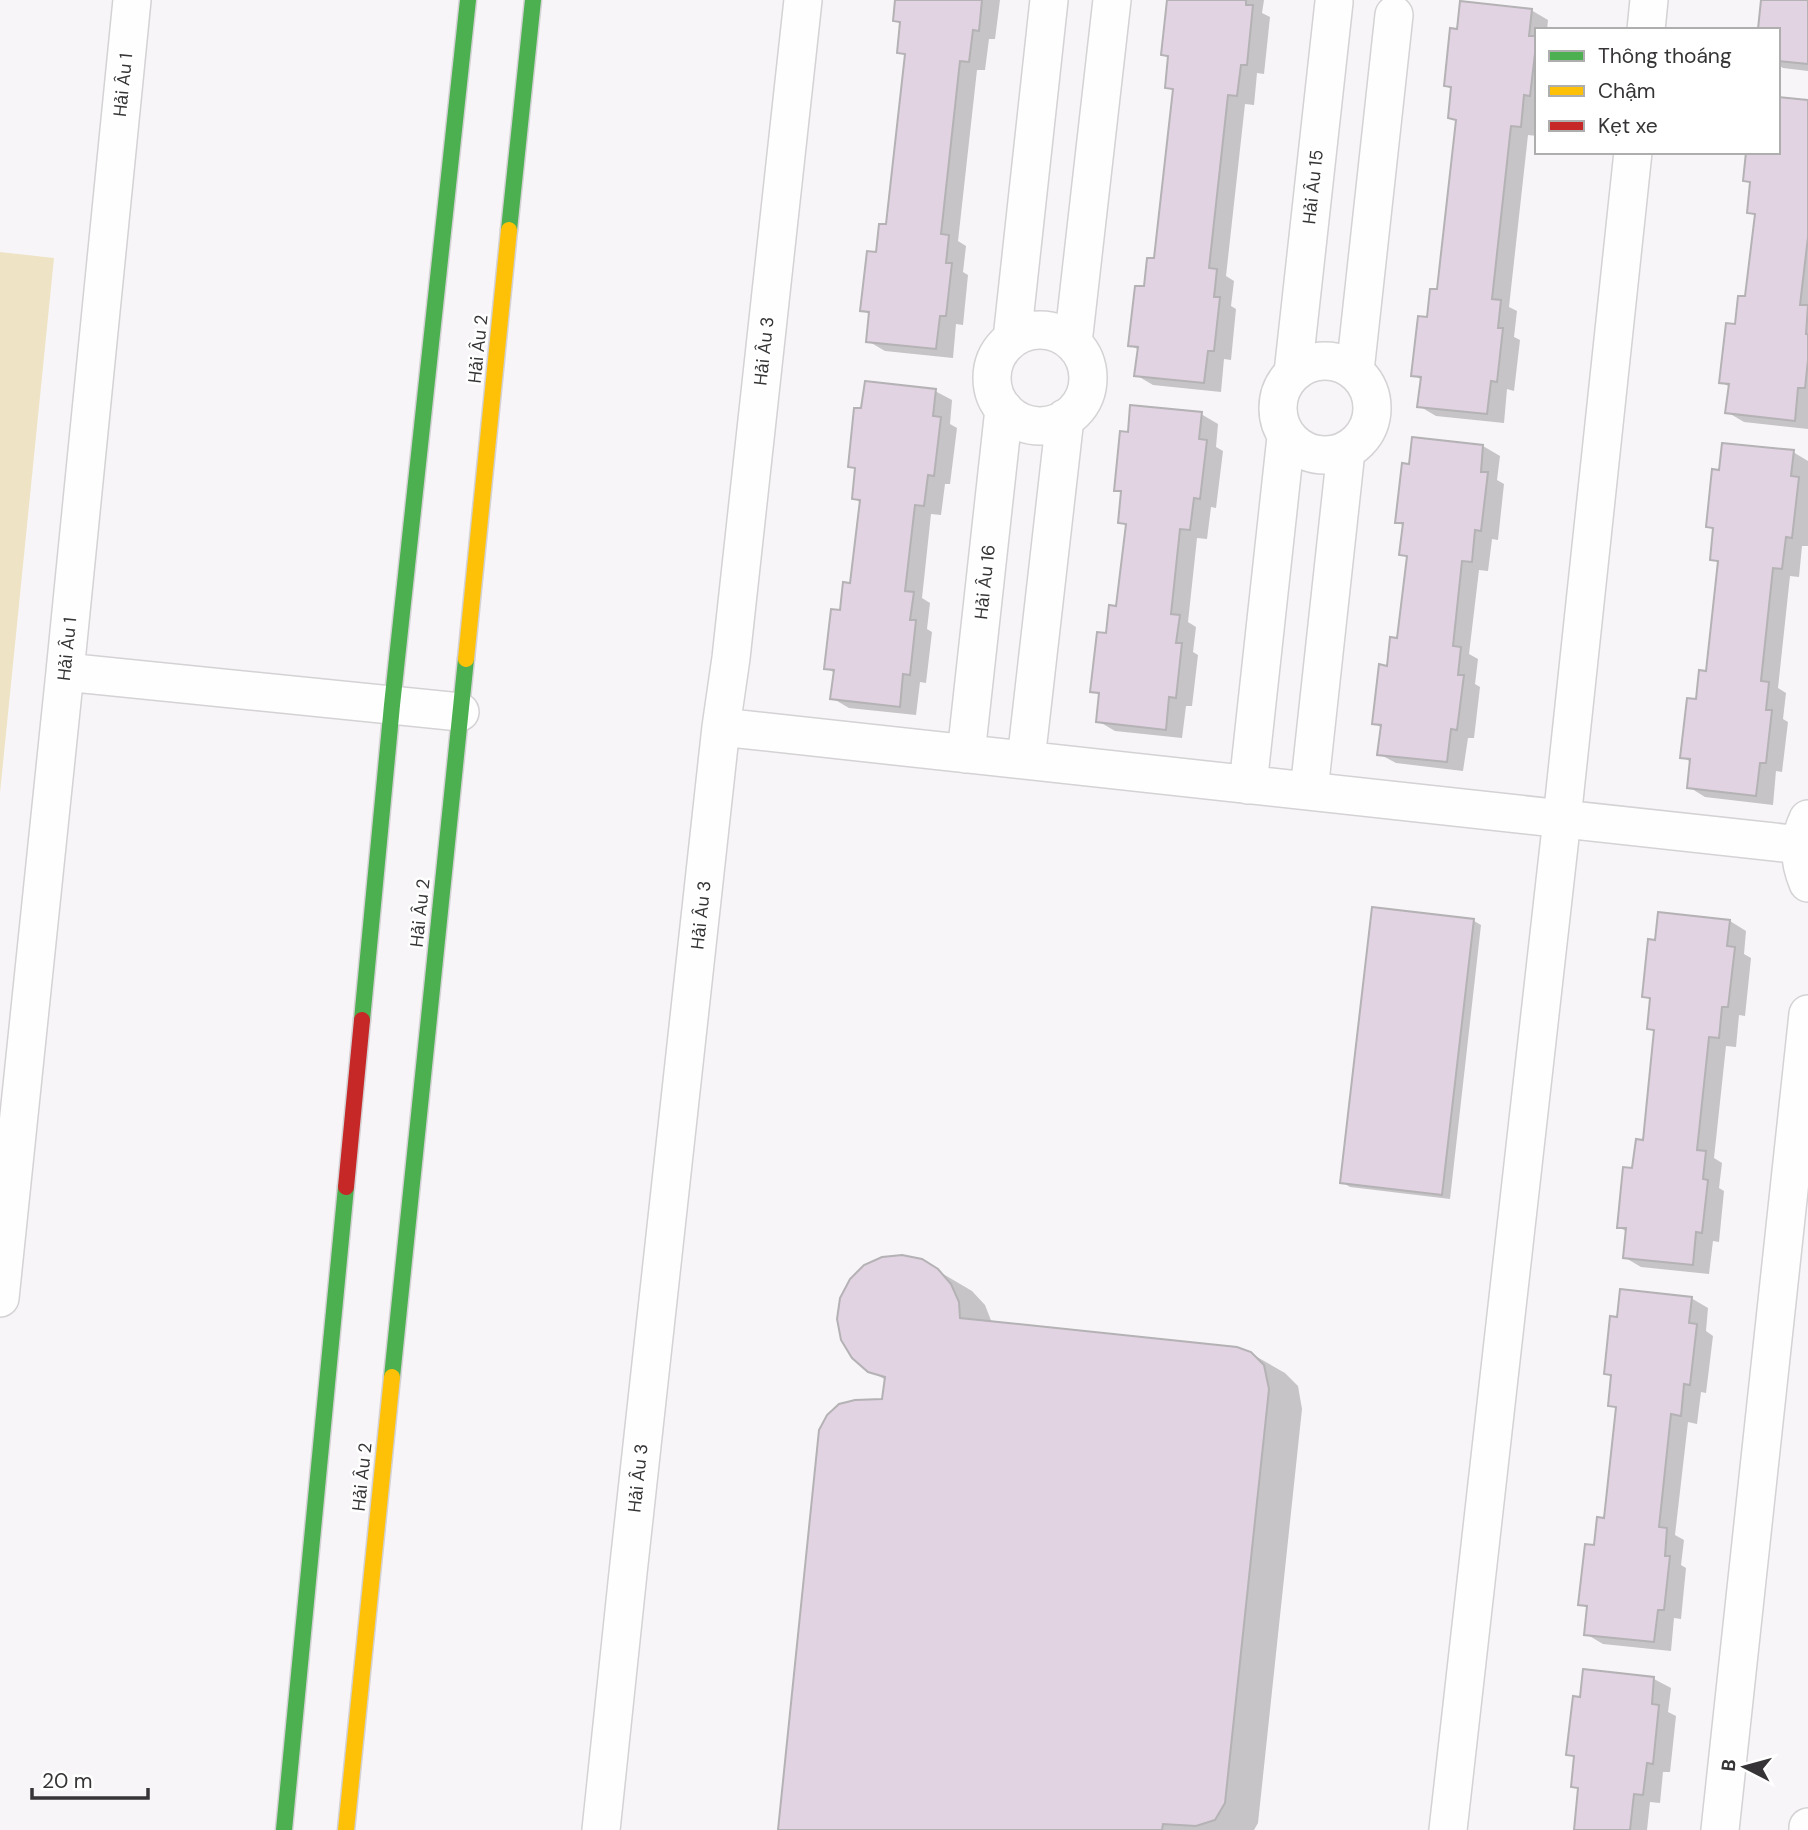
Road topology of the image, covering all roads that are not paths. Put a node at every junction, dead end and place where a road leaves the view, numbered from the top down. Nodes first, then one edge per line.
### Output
1 (132, 0) edge
2 (468, 0) edge
3 (533, 0) edge
4 (803, 0) edge
5 (1049, 0) edge
6 (1112, 0) edge
7 (1649, 0) edge
8 (1334, 1) edge
9 (1402, 7) edge
10 (1646, 28) edge
11 (1633, 154) edge
12 (1012, 339) junction
13 (1073, 343) junction
14 (1355, 371) junction
15 (1293, 373) junction
16 (1004, 410) junction
17 (1065, 418) junction
18 (1286, 437) junction
19 (1346, 451) junction
20 (65, 672) junction
21 (392, 705) junction
22 (460, 712) junction
23 (721, 727) junction
24 (966, 754) junction
25 (1026, 760) junction
26 (1248, 785) junction
27 (1309, 791) junction
28 (1562, 819) junction
29 (1805, 832) edge
30 (1808, 883) edge
31 (1808, 1014) edge
32 (0, 1298) edge
33 (284, 1830) edge
34 (346, 1830) edge
35 (601, 1830) edge
36 (1448, 1830) edge
37 (1720, 1830) edge

1 - 20 street, Hải Âu 1
2 - 21 street
3 - 22 street, Hải Âu 2
4 - 23 street, Hải Âu 3
5 - 12 street, Hải Âu 16
6 - 13 street
7 - 10 street
8 - 9 street, Hải Âu 15
8 - 15 street, Hải Âu 15
9 - 14 street, Hải Âu 15
11 - 28 street
12 - 13 street
12 - 16 street, Hải Âu 16
13 - 17 street
14 - 15 street
14 - 19 street
15 - 18 street, Hải Âu 15
16 - 17 street
16 - 24 street, Hải Âu 16
17 - 25 street
18 - 19 street
18 - 26 street, Hải Âu 15
19 - 27 street
20 - 21 street
20 - 32 street, Hải Âu 1
21 - 22 street
21 - 33 street
22 - 34 street, Hải Âu 2
23 - 24 street
23 - 35 street, Hải Âu 3
24 - 25 street
25 - 26 street
26 - 27 street
27 - 28 street
28 - 29 street
28 - 36 street
29 - 30 street
31 - 37 street

